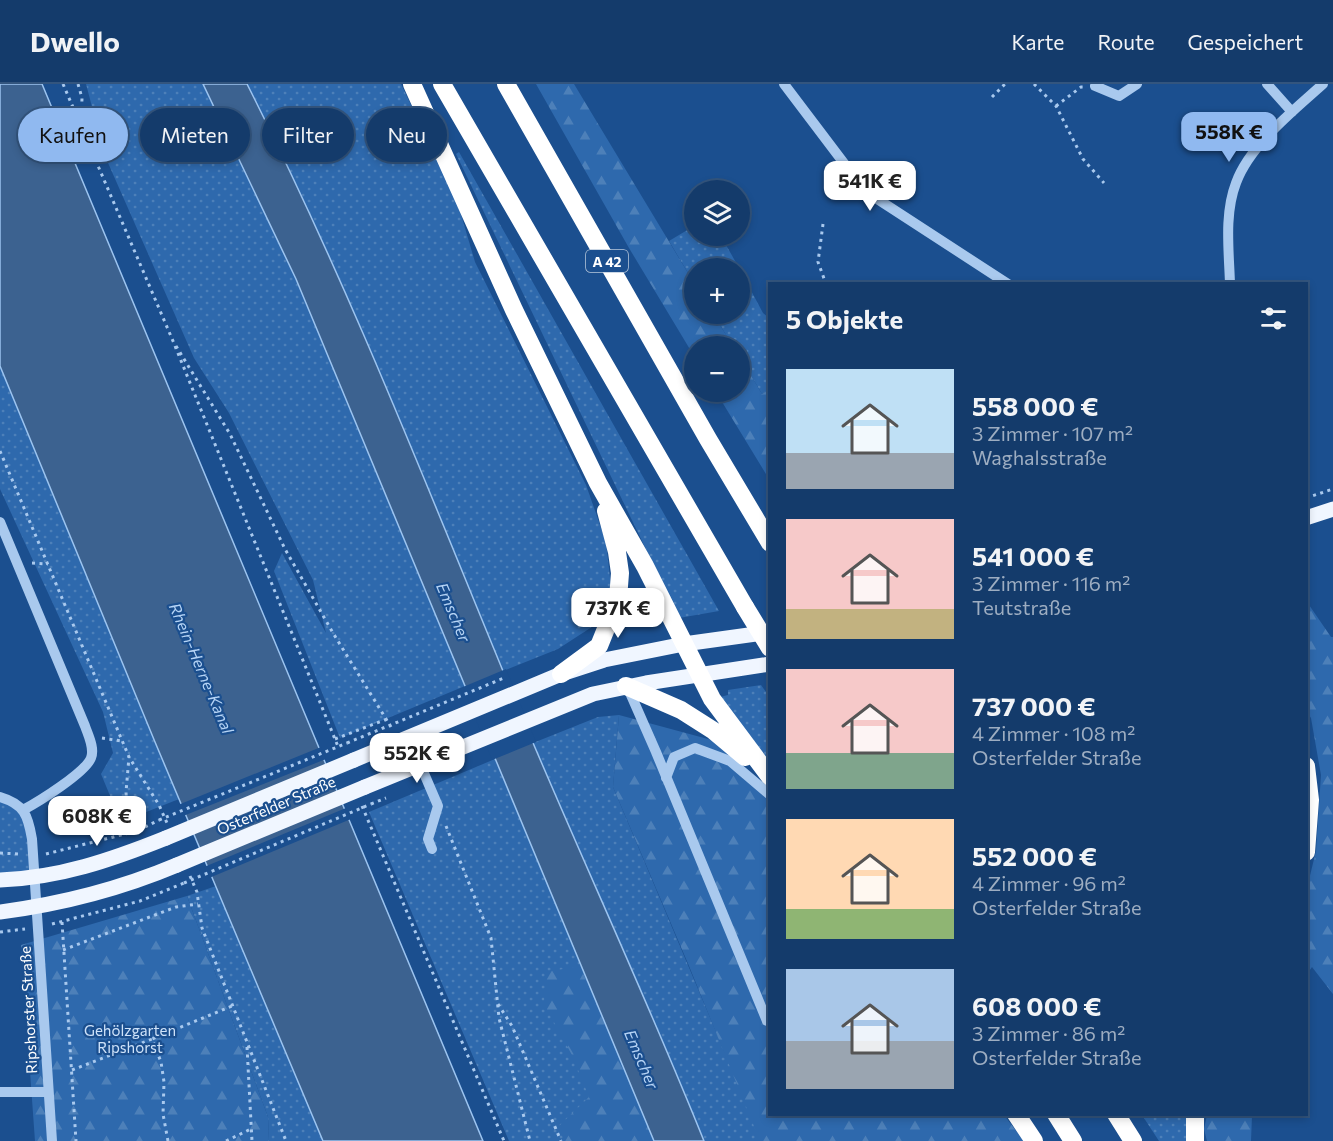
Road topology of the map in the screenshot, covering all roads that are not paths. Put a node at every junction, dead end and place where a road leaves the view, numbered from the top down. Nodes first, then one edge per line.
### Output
1 (412, 84) edge
2 (442, 84) edge
3 (507, 84) edge
4 (784, 84) edge
5 (1137, 84) edge
6 (1267, 84) edge
7 (1323, 84) edge
8 (1095, 86) road end
9 (1292, 112) junction
10 (1005, 282) edge
11 (1230, 282) edge
12 (598, 483) junction
13 (1333, 509) edge
14 (1308, 517) edge
15 (0, 522) edge
16 (768, 540) edge
17 (768, 632) edge
18 (684, 645) junction
19 (768, 645) edge
20 (768, 664) edge
21 (699, 675) junction
22 (554, 677) junction
23 (626, 686) junction
24 (420, 764) junction
25 (768, 775) edge
26 (768, 775) edge
27 (666, 778) junction
28 (1308, 783) edge
29 (768, 793) edge
30 (0, 797) edge
31 (23, 810) junction
32 (1308, 826) edge
33 (432, 849) dead end
34 (35, 878) junction
35 (0, 880) edge
36 (36, 907) junction
37 (0, 912) edge
38 (767, 1021) dead end
39 (0, 1092) edge
40 (48, 1092) junction
41 (1017, 1116) edge
42 (1057, 1116) edge
43 (1117, 1116) edge
44 (1195, 1116) edge
45 (52, 1141) edge
46 (1034, 1141) edge
47 (1072, 1141) edge
48 (1133, 1141) edge
49 (1195, 1141) edge

1 - 12 highway
2 - 19 highway, bridge
3 - 16 highway, A 42
4 - 10 street
5 - 8 street
6 - 9 street
7 - 9 street
9 - 11 street
12 - 18 highway
12 - 22 highway
13 - 14 main road
15 - 31 street
17 - 18 main road, Osterfelder Straße
18 - 21 highway
18 - 22 main road, Osterfelder Straße
20 - 21 main road, Osterfelder Straße
21 - 23 main road, Osterfelder Straße
21 - 25 highway
22 - 34 main road, Osterfelder Straße, bridge
23 - 24 main road, Osterfelder Straße
23 - 26 highway
23 - 27 street
24 - 33 street
24 - 36 main road, Osterfelder Straße, bridge
27 - 29 street
27 - 38 street
28 - 32 highway
30 - 31 street
31 - 34 street
34 - 35 main road, Osterfelder Straße
34 - 36 street, Ripshorster Straße
36 - 37 main road, Osterfelder Straße
36 - 40 street, Ripshorster Straße
39 - 40 street
40 - 45 street, Ripshorster Straße
41 - 46 highway
42 - 47 highway
43 - 48 highway
44 - 49 highway

